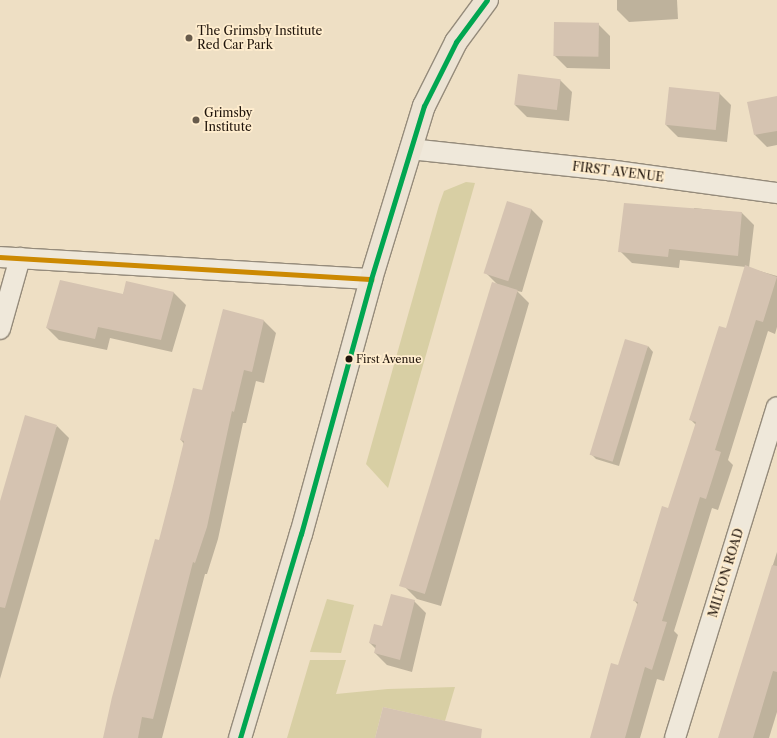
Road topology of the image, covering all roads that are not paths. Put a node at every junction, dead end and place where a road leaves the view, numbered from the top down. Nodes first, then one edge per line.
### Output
1 (487, 0) edge
2 (410, 149) junction
3 (777, 193) edge
4 (0, 257) edge
5 (20, 258) junction
6 (371, 279) junction
7 (0, 329) edge
8 (777, 407) edge
9 (240, 738) edge
10 (675, 738) edge

1 - 2 highway
2 - 3 street, FIRST AVENUE
2 - 6 highway
4 - 5 street
5 - 6 street
5 - 7 street
6 - 9 highway
8 - 10 street, MILTON ROAD

